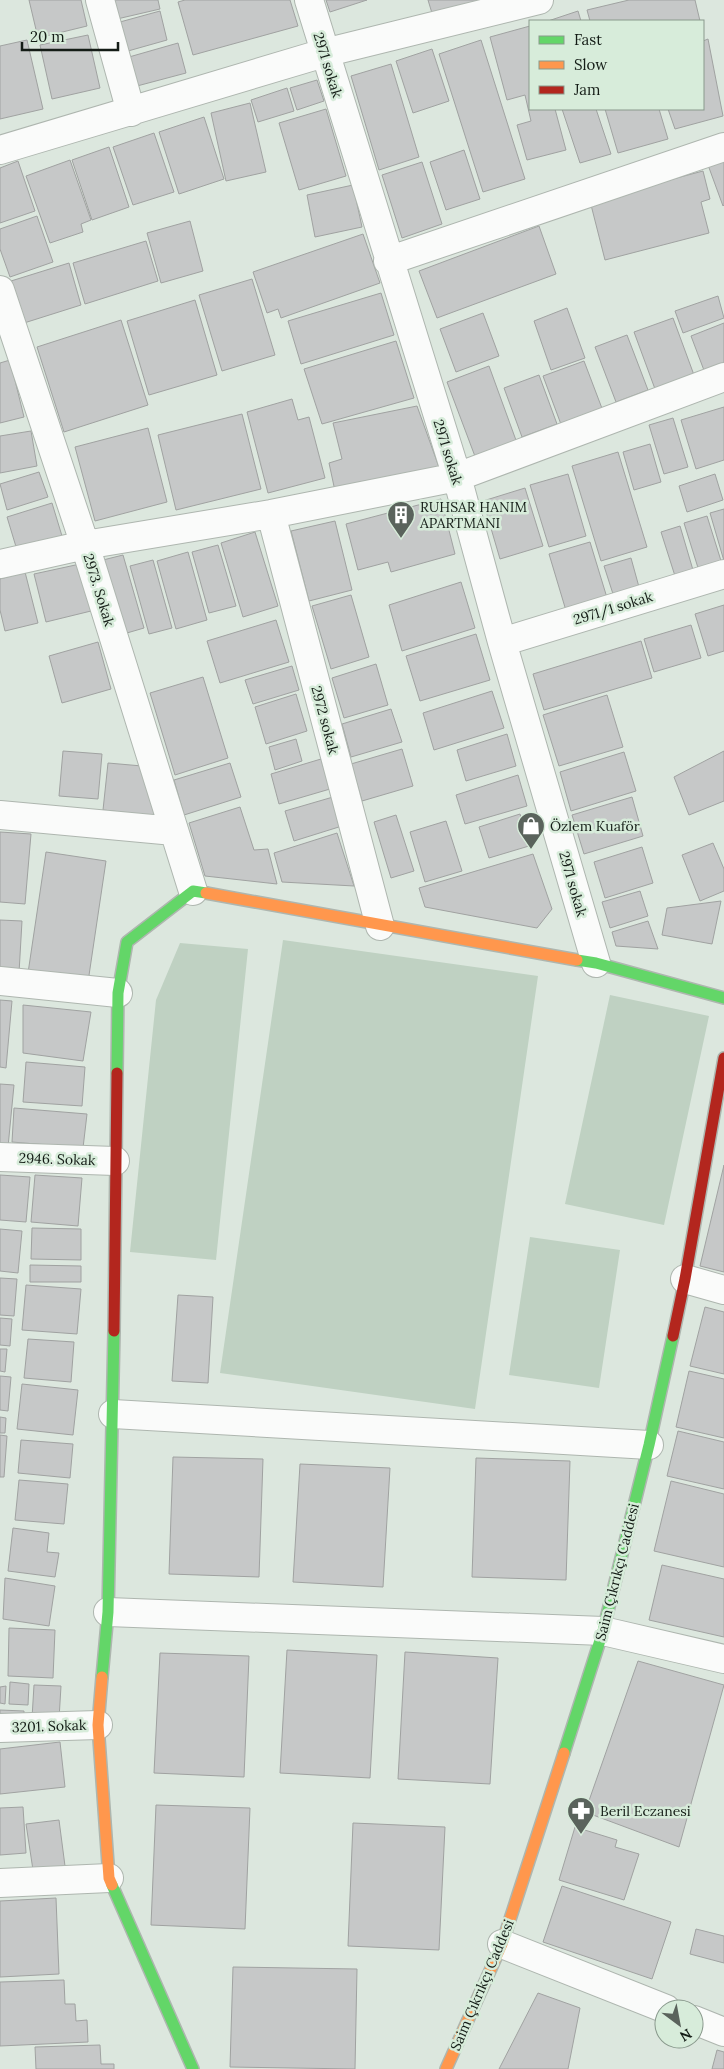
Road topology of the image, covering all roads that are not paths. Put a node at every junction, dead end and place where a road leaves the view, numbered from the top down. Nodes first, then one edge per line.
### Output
1 (100, 0) edge
2 (309, 0) edge
3 (539, 0) edge
4 (511, 4) edge
5 (324, 53) junction
6 (131, 112) junction
7 (724, 147) edge
8 (0, 150) edge
9 (388, 261) junction
10 (0, 290) edge
11 (7, 337) edge
12 (724, 377) edge
13 (457, 478) junction
14 (271, 514) junction
15 (85, 545) junction
16 (0, 564) edge
17 (724, 574) edge
18 (502, 642) junction
19 (0, 815) edge
20 (174, 830) junction
21 (193, 891) junction
22 (380, 926) junction
23 (596, 963) junction
24 (0, 981) edge
25 (118, 993) junction
26 (724, 998) edge
27 (724, 1058) edge
28 (0, 1157) edge
29 (115, 1161) junction
30 (685, 1279) junction
31 (724, 1290) edge
32 (113, 1414) junction
33 (649, 1445) junction
34 (108, 1612) junction
35 (603, 1631) junction
36 (724, 1659) edge
37 (98, 1725) junction
38 (0, 1728) edge
39 (109, 1878) junction
40 (0, 1883) edge
41 (502, 1944) junction
42 (654, 2004) edge
43 (704, 2024) edge
44 (724, 2032) edge
45 (193, 2069) edge
46 (446, 2069) edge

1 - 6 street
2 - 5 street, 2971 sokak
3 - 4 street
4 - 5 street
5 - 6 street
5 - 9 street, 2971 sokak
6 - 8 street
7 - 9 street
9 - 13 street, 2971 sokak
10 - 11 street, 2973. Sokak
11 - 15 street, 2973. Sokak
12 - 13 street
13 - 14 street
13 - 18 street, 2971 sokak
14 - 15 street
14 - 22 street, 2972 sokak
15 - 16 street
15 - 20 street, 2973. Sokak
17 - 18 street, 2971/1 sokak
18 - 23 street, 2971 sokak
19 - 20 street
20 - 21 street, 2973. Sokak
21 - 22 street
21 - 25 street
22 - 23 street
23 - 26 street
24 - 25 street
25 - 29 street
27 - 30 street, Saim Çıkrıkçı Caddesi
28 - 29 street, 2946. Sokak
29 - 32 street
30 - 31 street
30 - 33 street, Saim Çıkrıkçı Caddesi
32 - 33 street
32 - 34 street
33 - 35 street, Saim Çıkrıkçı Caddesi
34 - 35 street
34 - 37 street
35 - 36 street
35 - 41 street, Saim Çıkrıkçı Caddesi
37 - 38 street, 3201. Sokak
37 - 39 street
39 - 40 street
39 - 45 street
41 - 42 street
41 - 46 street, Saim Çıkrıkçı Caddesi
43 - 44 street

